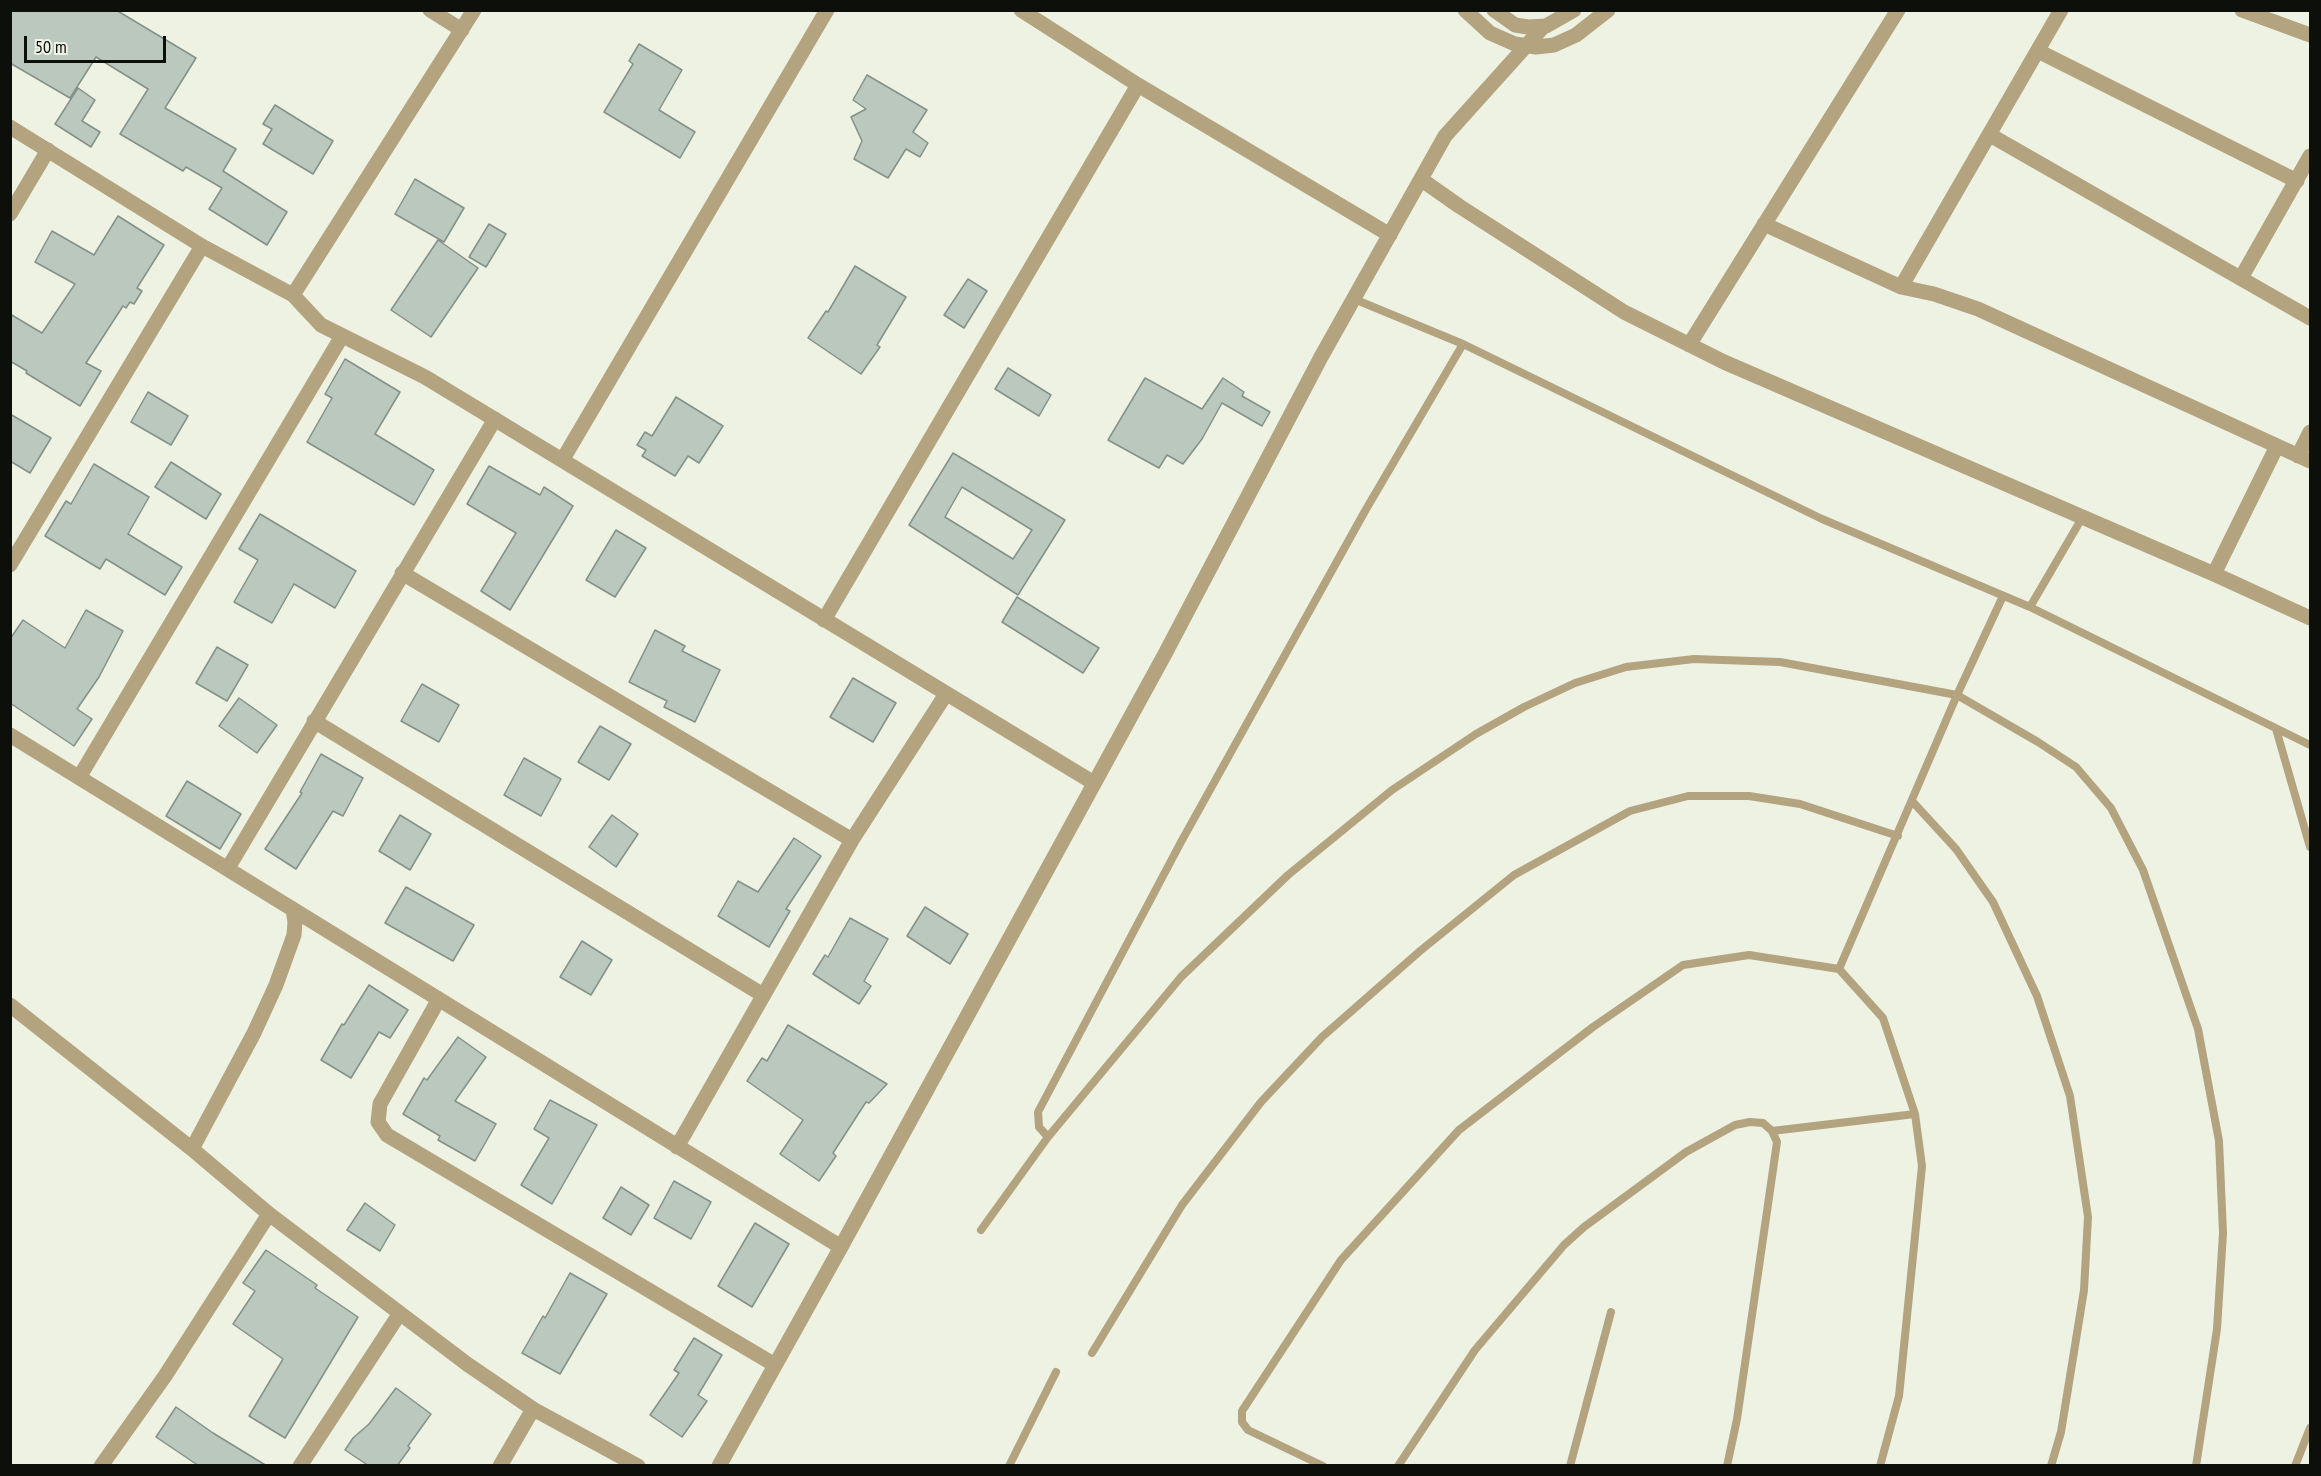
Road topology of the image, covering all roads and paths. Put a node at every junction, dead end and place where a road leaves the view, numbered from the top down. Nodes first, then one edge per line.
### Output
1 (430, 10) edge
2 (474, 10) edge
3 (827, 10) edge
4 (1021, 10) edge
5 (1465, 10) edge
6 (1494, 10) edge
7 (1574, 10) edge
8 (1608, 10) edge
9 (1898, 10) edge
10 (2061, 10) edge
11 (2242, 10) edge
12 (1544, 26) junction
13 (462, 30) junction
14 (2310, 35) edge
15 (1527, 46) junction
16 (2038, 51) junction
17 (1138, 85) junction
18 (10, 127) edge
19 (1990, 135) junction
20 (48, 150) junction
21 (2310, 156) edge
22 (1422, 180) junction
23 (2296, 181) junction
24 (10, 214) edge
25 (1764, 224) junction
26 (1390, 235) junction
27 (202, 246) junction
28 (2241, 278) junction
29 (1901, 287) junction
30 (293, 295) junction
31 (1354, 299) junction
32 (2310, 318) edge
33 (342, 336) junction
34 (1463, 344) junction
35 (1689, 345) junction
36 (495, 418) junction
37 (2310, 432) edge
38 (2277, 446) junction
39 (2304, 458) edge
40 (563, 459) junction
41 (2082, 518) junction
42 (10, 565) edge
43 (402, 573) junction
44 (2214, 574) junction
45 (2003, 596) junction
46 (2030, 608) junction
47 (2310, 618) edge
48 (824, 620) junction
49 (946, 694) junction
50 (1957, 695) junction
51 (314, 721) junction
52 (2276, 729) junction
53 (10, 735) edge
54 (2310, 745) edge
55 (80, 776) junction
56 (1094, 783) junction
57 (1912, 801) junction
58 (1898, 836) junction
59 (852, 840) junction
60 (2310, 847) edge
61 (228, 868) junction
62 (293, 909) junction
63 (1839, 969) junction
64 (764, 995) junction
65 (439, 999) junction
66 (10, 1005) edge
67 (1915, 1114) junction
68 (1772, 1131) junction
69 (1048, 1137) junction
70 (677, 1147) junction
71 (192, 1149) junction
72 (269, 1214) junction
73 (981, 1230) dead end
74 (841, 1247) junction
75 (1611, 1312) dead end
76 (400, 1313) junction
77 (1092, 1353) dead end
78 (775, 1365) junction
79 (1056, 1372) dead end
80 (533, 1409) junction
81 (2310, 1428) edge
82 (101, 1466) edge
83 (300, 1466) edge
84 (500, 1466) edge
85 (638, 1466) edge
86 (719, 1466) edge
87 (1009, 1466) edge
88 (1323, 1466) edge
89 (1398, 1466) edge
90 (1570, 1466) edge
91 (1727, 1466) edge
92 (1880, 1466) edge
93 (2051, 1466) edge
94 (2196, 1466) edge
95 (2295, 1466) edge

1 - 13 street
2 - 13 street
3 - 40 street
4 - 17 street
5 - 15 street
6 - 12 street
7 - 12 street
8 - 15 street
9 - 25 street
10 - 16 street
11 - 14 street
12 - 15 street
13 - 30 street
15 - 22 street
16 - 19 street
16 - 23 street
17 - 26 street
17 - 48 street
18 - 20 street
19 - 28 street
19 - 29 street
20 - 24 street
20 - 27 street
21 - 23 street
22 - 26 street
22 - 35 street
23 - 28 street
25 - 29 street
25 - 35 street
26 - 31 street
27 - 30 street
27 - 42 street
28 - 32 street
29 - 38 street
30 - 33 street
31 - 34 lane
31 - 56 street
33 - 36 street
33 - 55 street
34 - 45 lane
34 - 69 lane
35 - 41 street
36 - 40 street
36 - 43 street
37 - 39 street
38 - 39 street
38 - 44 street
40 - 48 street
41 - 44 street
41 - 46 lane
43 - 51 street
43 - 59 street
44 - 47 street
45 - 46 lane
45 - 50 lane
46 - 52 lane
48 - 49 street
49 - 56 street
49 - 59 street
50 - 57 lane
50 - 69 lane
50 - 94 lane
51 - 61 street
51 - 64 street
52 - 54 lane
52 - 60 lane
53 - 55 street
55 - 61 street
56 - 74 street
57 - 58 lane
57 - 93 lane
58 - 63 lane
58 - 77 lane
59 - 64 street
61 - 62 street
62 - 65 street
62 - 71 street
63 - 67 lane
63 - 88 lane
64 - 70 street
65 - 70 street
65 - 78 street
66 - 71 street
67 - 68 lane
67 - 92 lane
68 - 89 lane
68 - 91 lane
69 - 73 lane
70 - 74 street
71 - 72 street
72 - 76 street
72 - 82 street
74 - 78 street
75 - 90 lane
76 - 80 street
76 - 83 street
78 - 86 street
79 - 87 lane
80 - 84 street
80 - 85 street
81 - 95 lane

